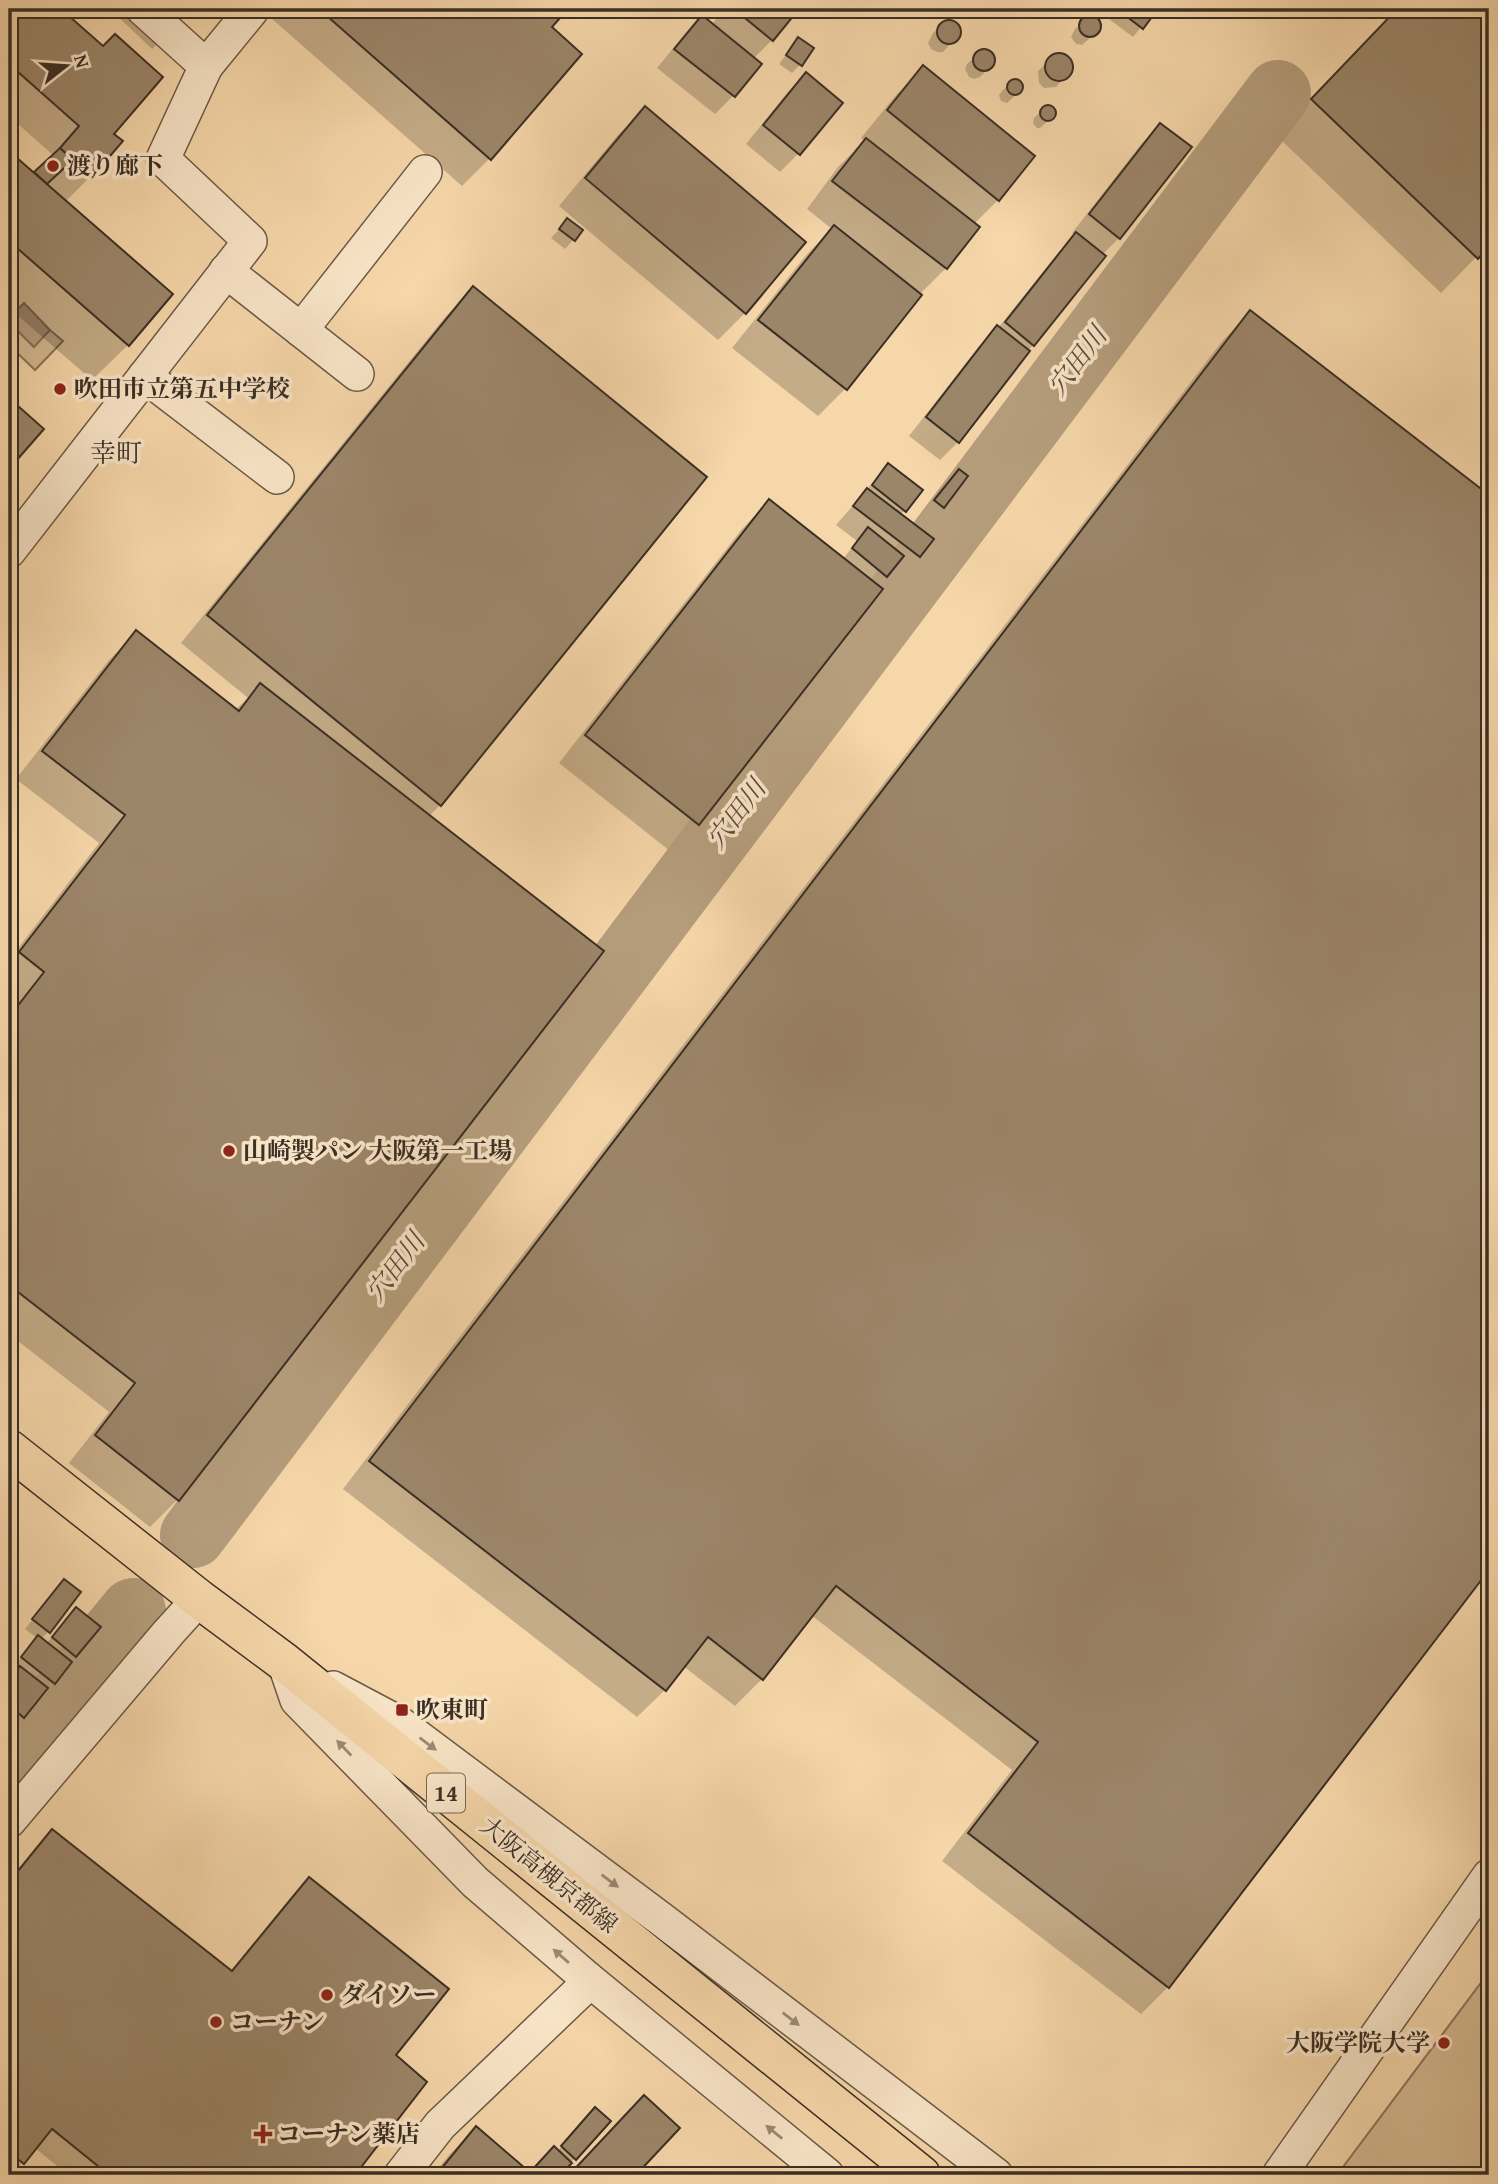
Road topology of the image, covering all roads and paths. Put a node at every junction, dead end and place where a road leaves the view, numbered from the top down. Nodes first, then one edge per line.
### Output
1 (143, 9) edge
2 (251, 11) dead end
3 (206, 66) junction
4 (425, 172) dead end
5 (226, 271) junction
6 (301, 330) junction
7 (357, 374) dead end
8 (145, 376) junction
9 (277, 477) dead end
10 (9, 551) edge
11 (9, 1449) edge
12 (199, 1599) junction
13 (284, 1662) junction
14 (9, 1821) edge
15 (1489, 1876) edge
16 (588, 1979) junction
17 (401, 2175) edge
18 (827, 2175) edge
19 (921, 2175) edge
20 (996, 2175) edge
21 (1279, 2175) edge

1 - 3 street
2 - 3 street
3 - 5 street
4 - 6 street
5 - 6 street
5 - 8 street
6 - 7 street
8 - 9 street
8 - 10 street
11 - 12 main road, 大阪高槻京都線 / 14
12 - 13 main road, 大阪高槻京都線 / 14
12 - 14 street
16 -> 13 street
13 - 19 main road, 大阪高槻京都線 / 14
13 -> 20 street
15 - 21 street
16 - 17 street
18 -> 16 street

